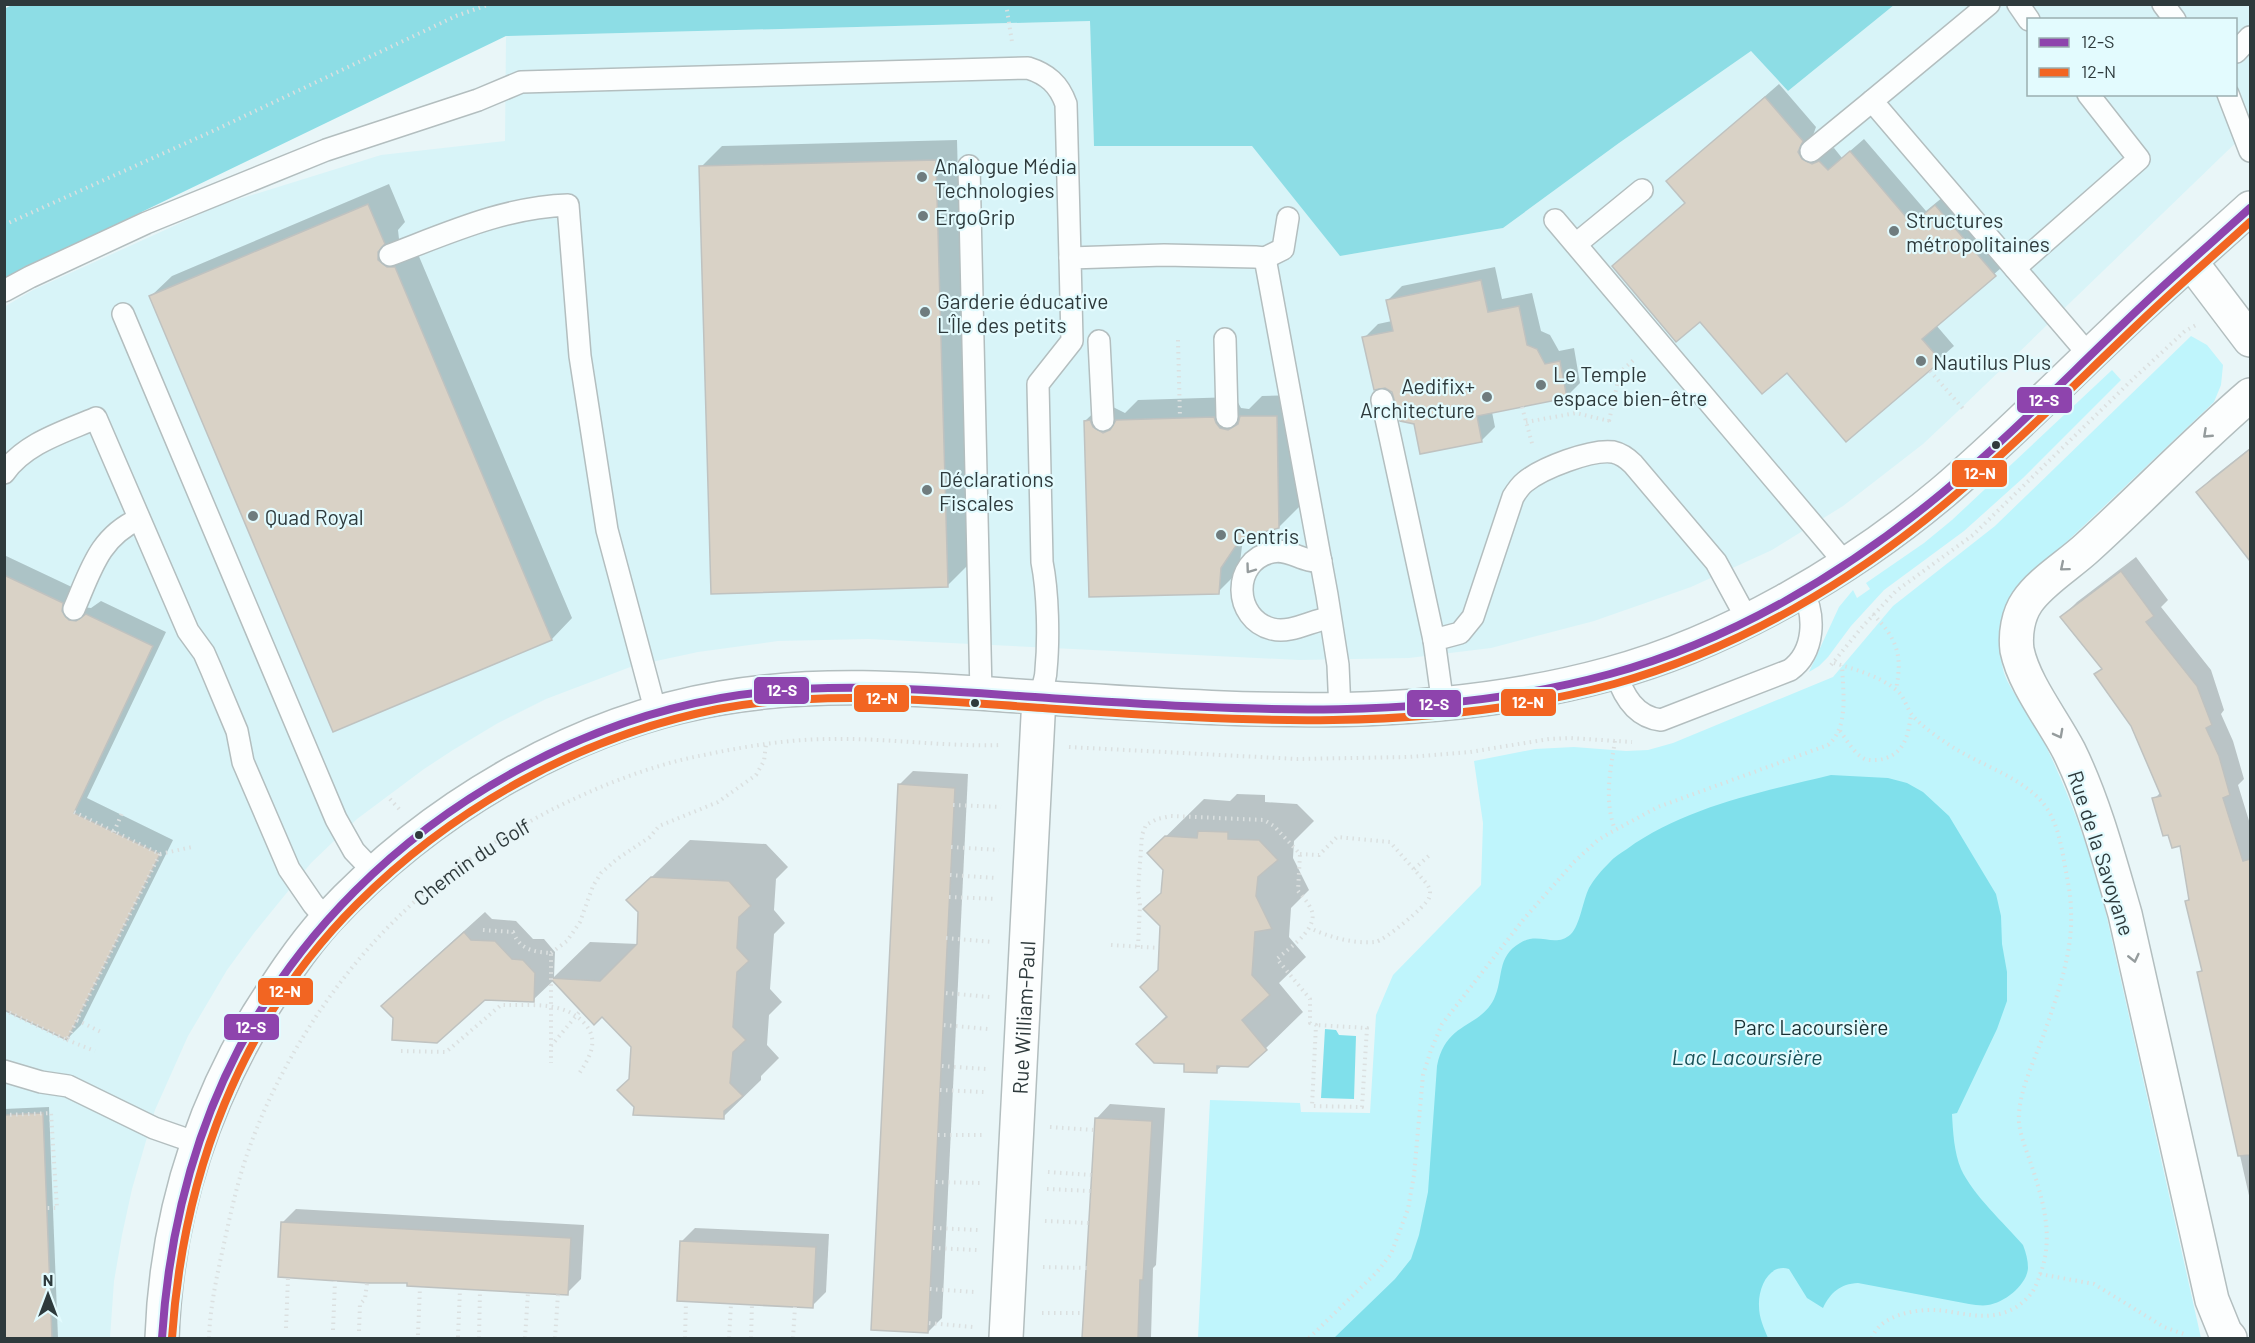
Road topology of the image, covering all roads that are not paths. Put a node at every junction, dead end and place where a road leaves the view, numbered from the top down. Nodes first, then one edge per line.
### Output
1 (1989, 4) edge
2 (2018, 4) edge
3 (2163, 4) edge
4 (2028, 18) edge
5 (2174, 18) edge
6 (2250, 38) edge
7 (2237, 50) edge
8 (2090, 96) edge
9 (2229, 96) edge
10 (1872, 101) junction
11 (1811, 151) dead end
12 (2250, 151) edge
13 (969, 166) dead end
14 (1642, 190) dead end
15 (2250, 208) edge
16 (1288, 218) dead end
17 (1555, 220) dead end
18 (1576, 244) junction
19 (390, 255) dead end
20 (1070, 258) junction
21 (1264, 258) junction
22 (2191, 262) junction
23 (2014, 268) junction
24 (4, 291) edge
25 (123, 314) dead end
26 (1225, 339) dead end
27 (2250, 340) edge
28 (1099, 341) dead end
29 (2089, 355) junction
30 (2250, 395) edge
31 (1382, 400) dead end
32 (1227, 417) dead end
33 (1102, 420) dead end
34 (4, 474) edge
35 (139, 519) junction
36 (1321, 561) junction
37 (1846, 564) junction
38 (1802, 590) junction
39 (74, 609) dead end
40 (1330, 618) junction
41 (1747, 619) junction
42 (1434, 640) junction
43 (1616, 673) junction
44 (981, 693) junction
45 (1039, 697) junction
46 (1443, 705) junction
47 (1340, 711) junction
48 (656, 713) junction
49 (374, 872) junction
50 (327, 920) junction
51 (4, 1071) edge
52 (196, 1143) junction
53 (993, 1333) edge
54 (162, 1338) edge
55 (2230, 1338) edge

1 - 10 lane
2 - 4 lane
3 - 5 lane
6 - 7 lane
8 - 23 lane
9 - 12 lane
10 - 11 lane
10 - 23 lane
13 - 44 lane
14 - 18 lane
15 - 22 street
16 - 21 lane
17 - 18 lane
18 - 37 lane
19 - 48 lane
20 - 21 lane
20 - 24 lane
20 - 45 lane
21 - 36 lane
22 - 27 street
22 - 29 street
23 - 29 lane
25 - 49 lane
26 - 32 lane
28 - 33 lane
29 - 37 street
30 -> 55 street, Rue de la Savoyane
31 - 42 lane
34 - 35 lane
35 - 39 lane
35 - 50 lane
36 - 40 lane
36 -> 40 lane
37 - 38 street
38 - 41 street
38 - 43 lane
40 - 47 lane
41 - 42 lane
41 - 43 street
42 - 46 lane
43 - 46 street
44 - 45 street
44 - 48 street
45 - 47 street
45 - 53 street, Rue William-Paul
46 - 47 street
48 - 49 street
49 - 50 street
50 - 52 street
51 - 52 lane
52 - 54 street

